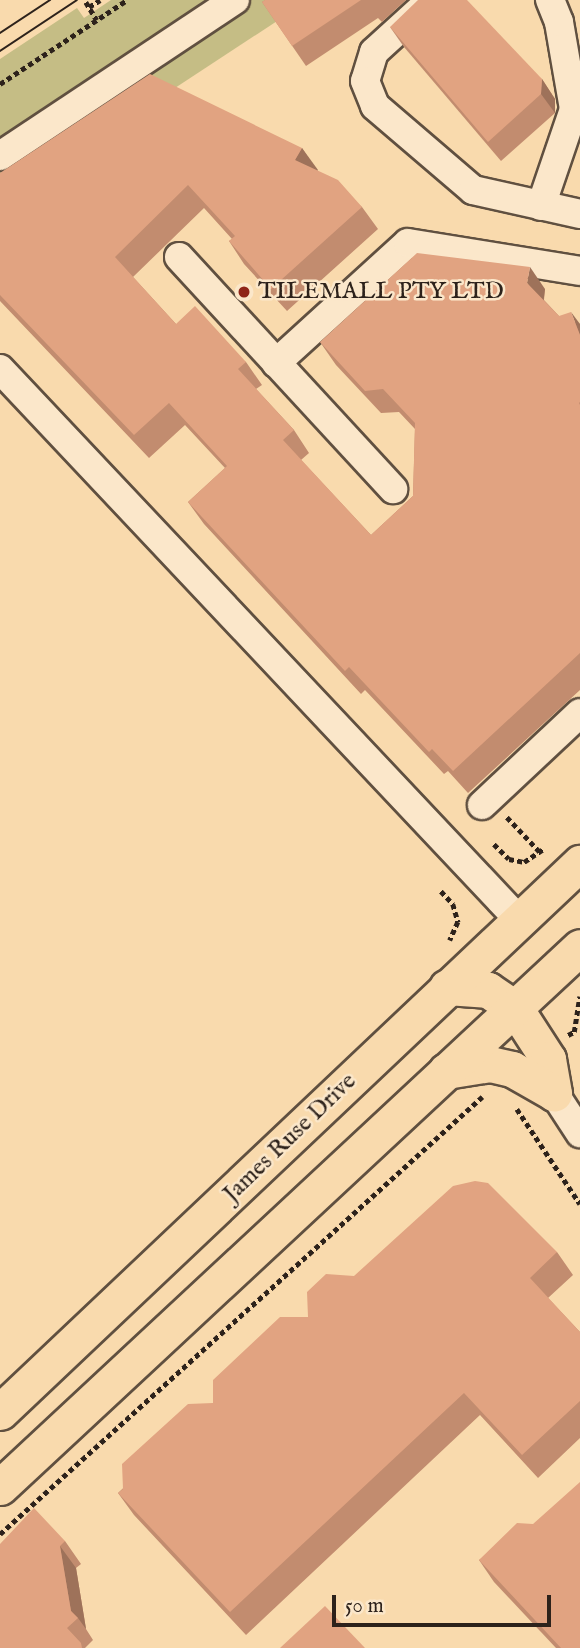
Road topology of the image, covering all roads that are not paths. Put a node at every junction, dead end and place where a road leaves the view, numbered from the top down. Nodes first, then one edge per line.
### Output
1 (234, 0) edge
2 (431, 0) edge
3 (550, 0) edge
4 (0, 156) edge
5 (541, 206) junction
6 (580, 214) edge
7 (179, 257) dead end
8 (580, 271) edge
9 (276, 363) junction
10 (0, 369) edge
11 (393, 489) dead end
12 (580, 713) edge
13 (485, 801) road end
14 (580, 863) edge
15 (519, 920) junction
16 (580, 947) edge
17 (447, 987) junction
18 (515, 1008) junction
19 (446, 1071) junction
20 (554, 1093) junction
21 (580, 1133) edge
22 (0, 1412) edge
23 (0, 1487) edge

1 - 4 street
2 - 5 street
3 - 5 street
5 - 6 street
7 - 9 street
8 - 9 street
9 - 11 street
10 - 15 street
12 - 13 street
14 - 15 main road, James Ruse Drive
15 - 17 main road, James Ruse Drive
16 - 18 main road
17 - 18 main road
17 - 22 main road, James Ruse Drive
18 - 19 main road
18 - 20 main road
19 - 20 main road
19 - 23 main road
20 - 21 street

